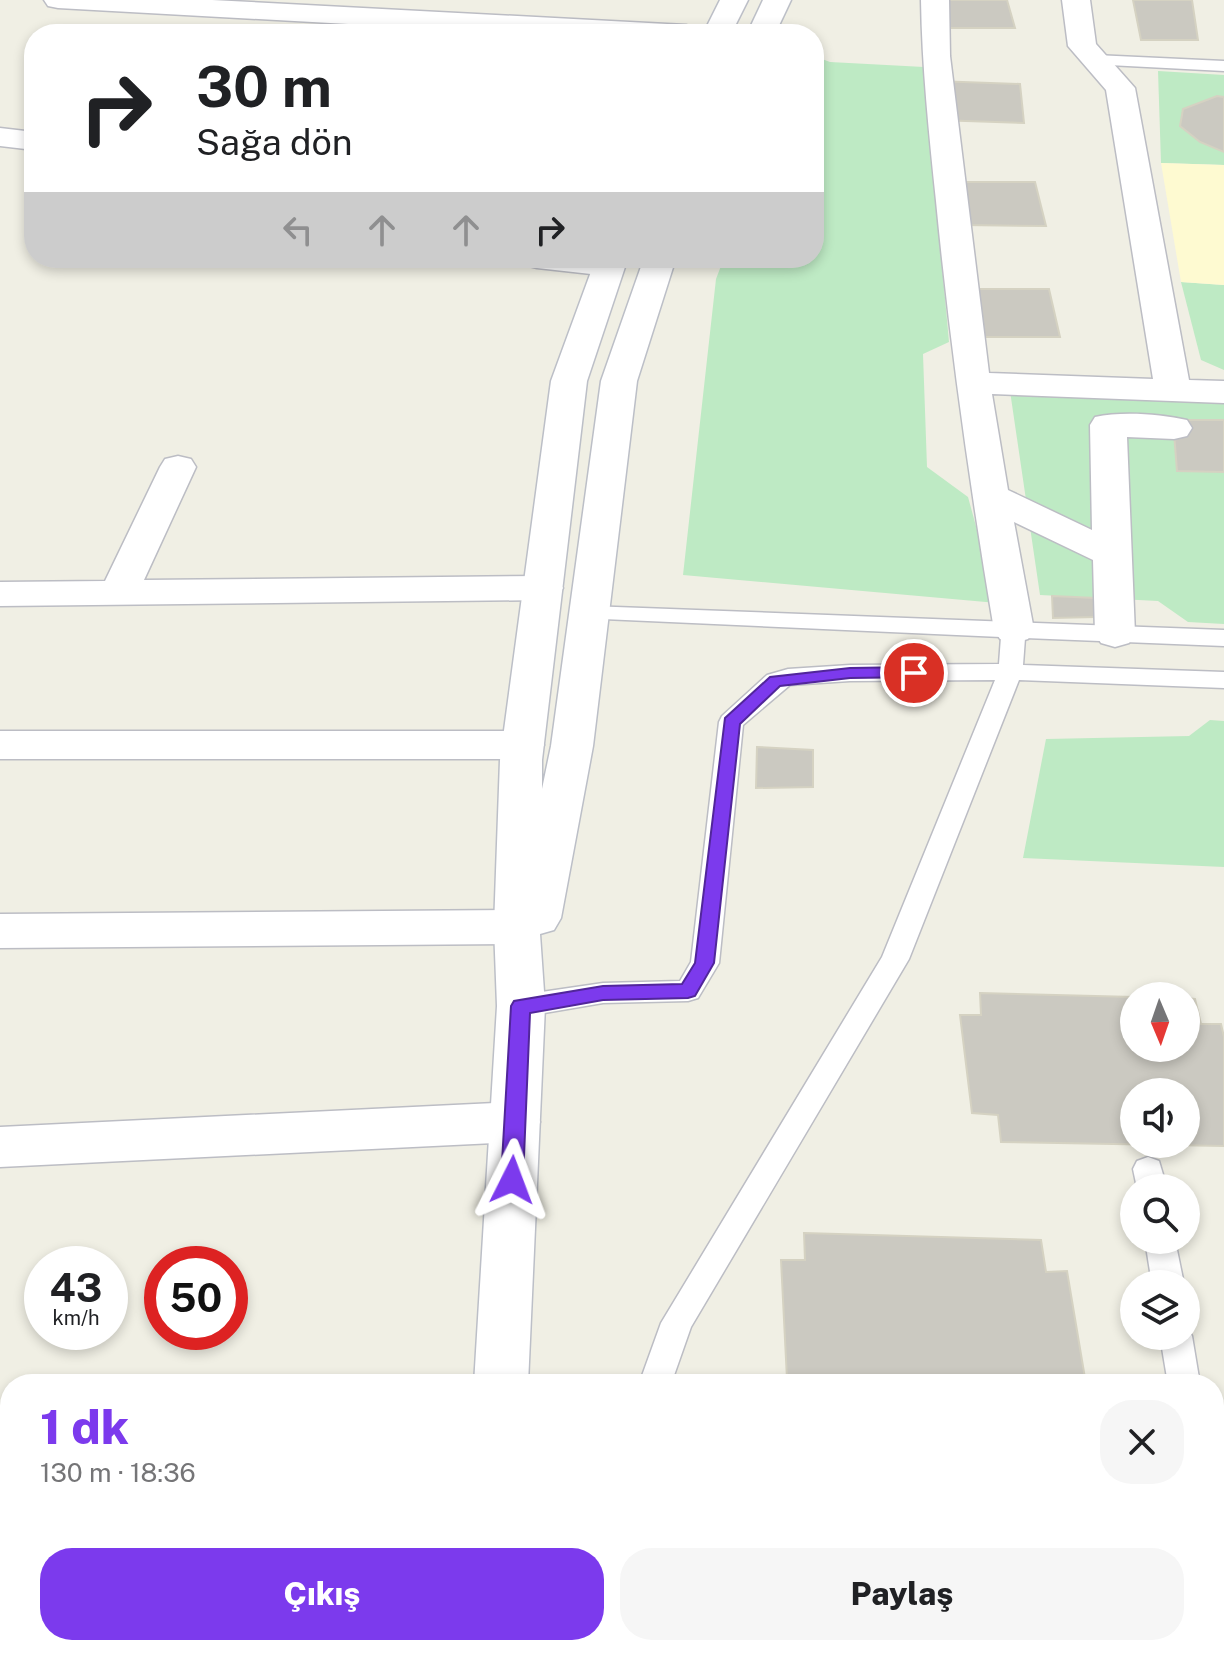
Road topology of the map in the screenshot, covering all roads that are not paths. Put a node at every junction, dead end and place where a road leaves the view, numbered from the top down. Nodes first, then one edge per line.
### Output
1 (60, 0) edge
2 (734, 0) edge
3 (777, 0) edge
4 (935, 0) edge
5 (1076, 0) edge
6 (374, 8) edge
7 (566, 24) edge
8 (722, 24) edge
9 (766, 24) edge
10 (1095, 60) junction
11 (1224, 66) edge
12 (0, 137) edge
13 (24, 140) edge
14 (609, 268) edge
15 (657, 268) edge
16 (973, 383) junction
17 (1173, 390) junction
18 (1224, 392) edge
19 (1174, 428) dead end
20 (178, 467) dead end
21 (990, 496) junction
22 (1112, 554) junction
23 (543, 588) junction
24 (119, 592) junction
25 (0, 594) edge
26 (589, 613) junction
27 (1014, 630) junction
28 (1115, 634) junction
29 (1224, 638) edge
30 (1010, 672) junction
31 (1224, 680) edge
32 (0, 745) edge
33 (523, 745) junction
34 (517, 927) junction
35 (0, 931) edge
36 (521, 1006) junction
37 (515, 1122) junction
38 (0, 1147) edge
39 (1178, 1350) edge
40 (502, 1374) edge
41 (659, 1374) edge
42 (1182, 1374) edge

1 - 6 street
2 - 8 street
3 - 9 street
4 - 16 street
5 - 10 street
6 - 7 street
10 - 11 lane
10 - 17 street
12 - 13 street
14 - 23 street
15 - 26 street
16 - 17 street
16 - 21 street
17 - 18 street
19 - 22 street
20 - 24 street
21 - 22 street
21 - 27 street
22 - 28 street
23 - 24 street
23 - 33 street
24 - 25 street
26 - 27 lane
26 - 36 street
27 - 28 lane
27 - 30 lane
28 - 29 lane
30 - 31 lane
30 - 36 lane
30 - 41 lane
32 - 33 street
33 - 34 street
34 - 35 street
34 - 36 street
36 - 37 street
37 - 38 street
37 - 40 street
39 - 42 lane

